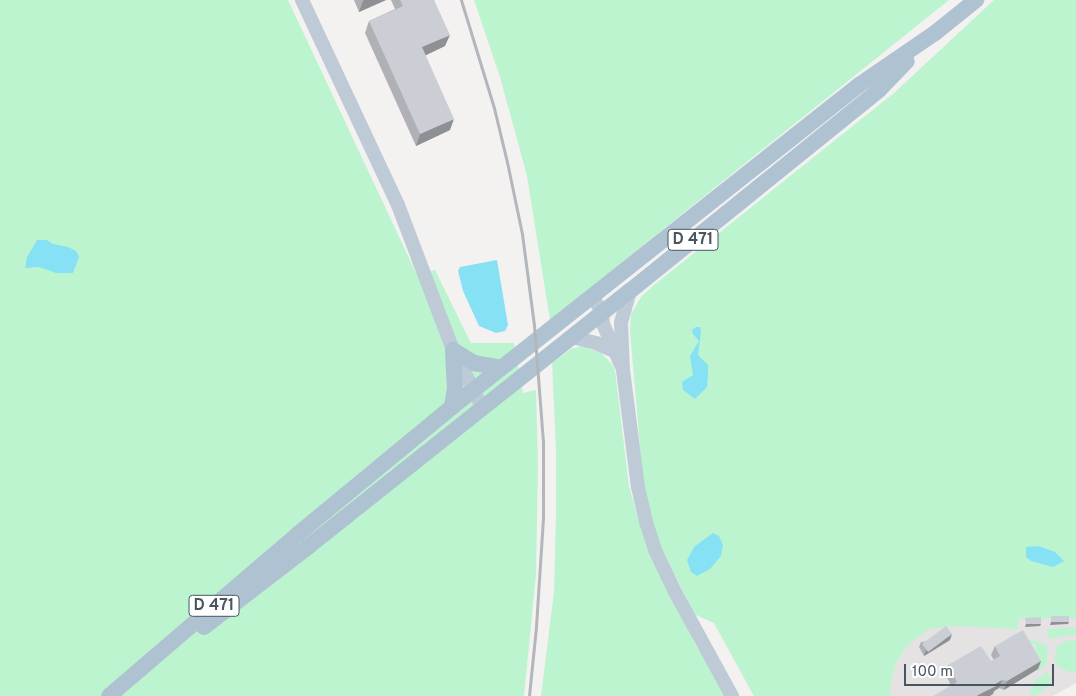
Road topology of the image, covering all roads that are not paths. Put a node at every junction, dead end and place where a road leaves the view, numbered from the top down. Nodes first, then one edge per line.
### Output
1 (302, 0) edge
2 (976, 0) edge
3 (935, 33) junction
4 (630, 291) junction
5 (592, 297) junction
6 (602, 311) junction
7 (621, 323) junction
8 (568, 340) junction
9 (452, 350) junction
10 (614, 351) junction
11 (507, 363) junction
12 (623, 370) junction
13 (474, 390) junction
14 (452, 407) junction
15 (482, 407) junction
16 (131, 678) junction
17 (109, 696) edge
18 (732, 696) edge

1 - 9 main road
2 - 3 main road, D 471
3 - 4 main road, D 471
3 - 5 main road, D 471
4 - 6 main road, D 471
4 - 7 main road
5 - 6 main road
5 - 11 main road, D 471
6 - 7 main road
6 - 8 main road, D 471
6 - 10 main road
7 - 12 main road
8 - 10 main road
8 - 15 main road, D 471
9 - 11 main road
9 - 13 main road
9 - 14 main road
10 - 12 main road
11 - 13 main road, D 471
12 - 18 main road
13 - 14 main road, D 471
13 - 15 main road
14 - 16 main road, D 471
15 - 16 main road, D 471
16 - 17 main road, D 471

